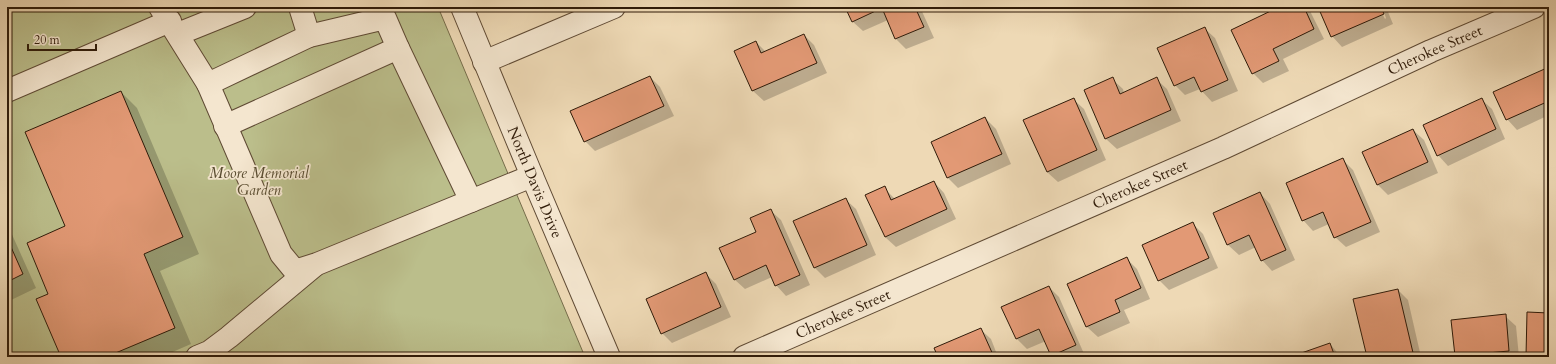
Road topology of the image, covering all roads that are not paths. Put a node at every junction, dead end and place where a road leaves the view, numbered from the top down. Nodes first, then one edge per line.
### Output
1 (245, 7) edge
2 (300, 7) edge
3 (462, 7) edge
4 (614, 7) edge
5 (1534, 7) edge
6 (169, 20) edge
7 (309, 36) junction
8 (398, 48) junction
9 (484, 62) junction
10 (208, 84) junction
11 (7, 91) edge
12 (225, 126) junction
13 (532, 176) junction
14 (472, 201) junction
15 (317, 264) junction
16 (197, 357) edge
17 (609, 357) edge
18 (744, 357) edge

1 - 6 street
2 - 7 street
3 - 9 street, North Davis Drive
4 - 9 street
5 - 18 street, Cherokee Street
6 - 10 street
6 - 11 street
7 - 8 street
7 - 10 street
8 - 12 street
8 - 14 street
9 - 13 street, North Davis Drive
10 - 12 street
12 - 15 street
13 - 14 street
13 - 17 street, North Davis Drive
14 - 15 street
15 - 16 street

